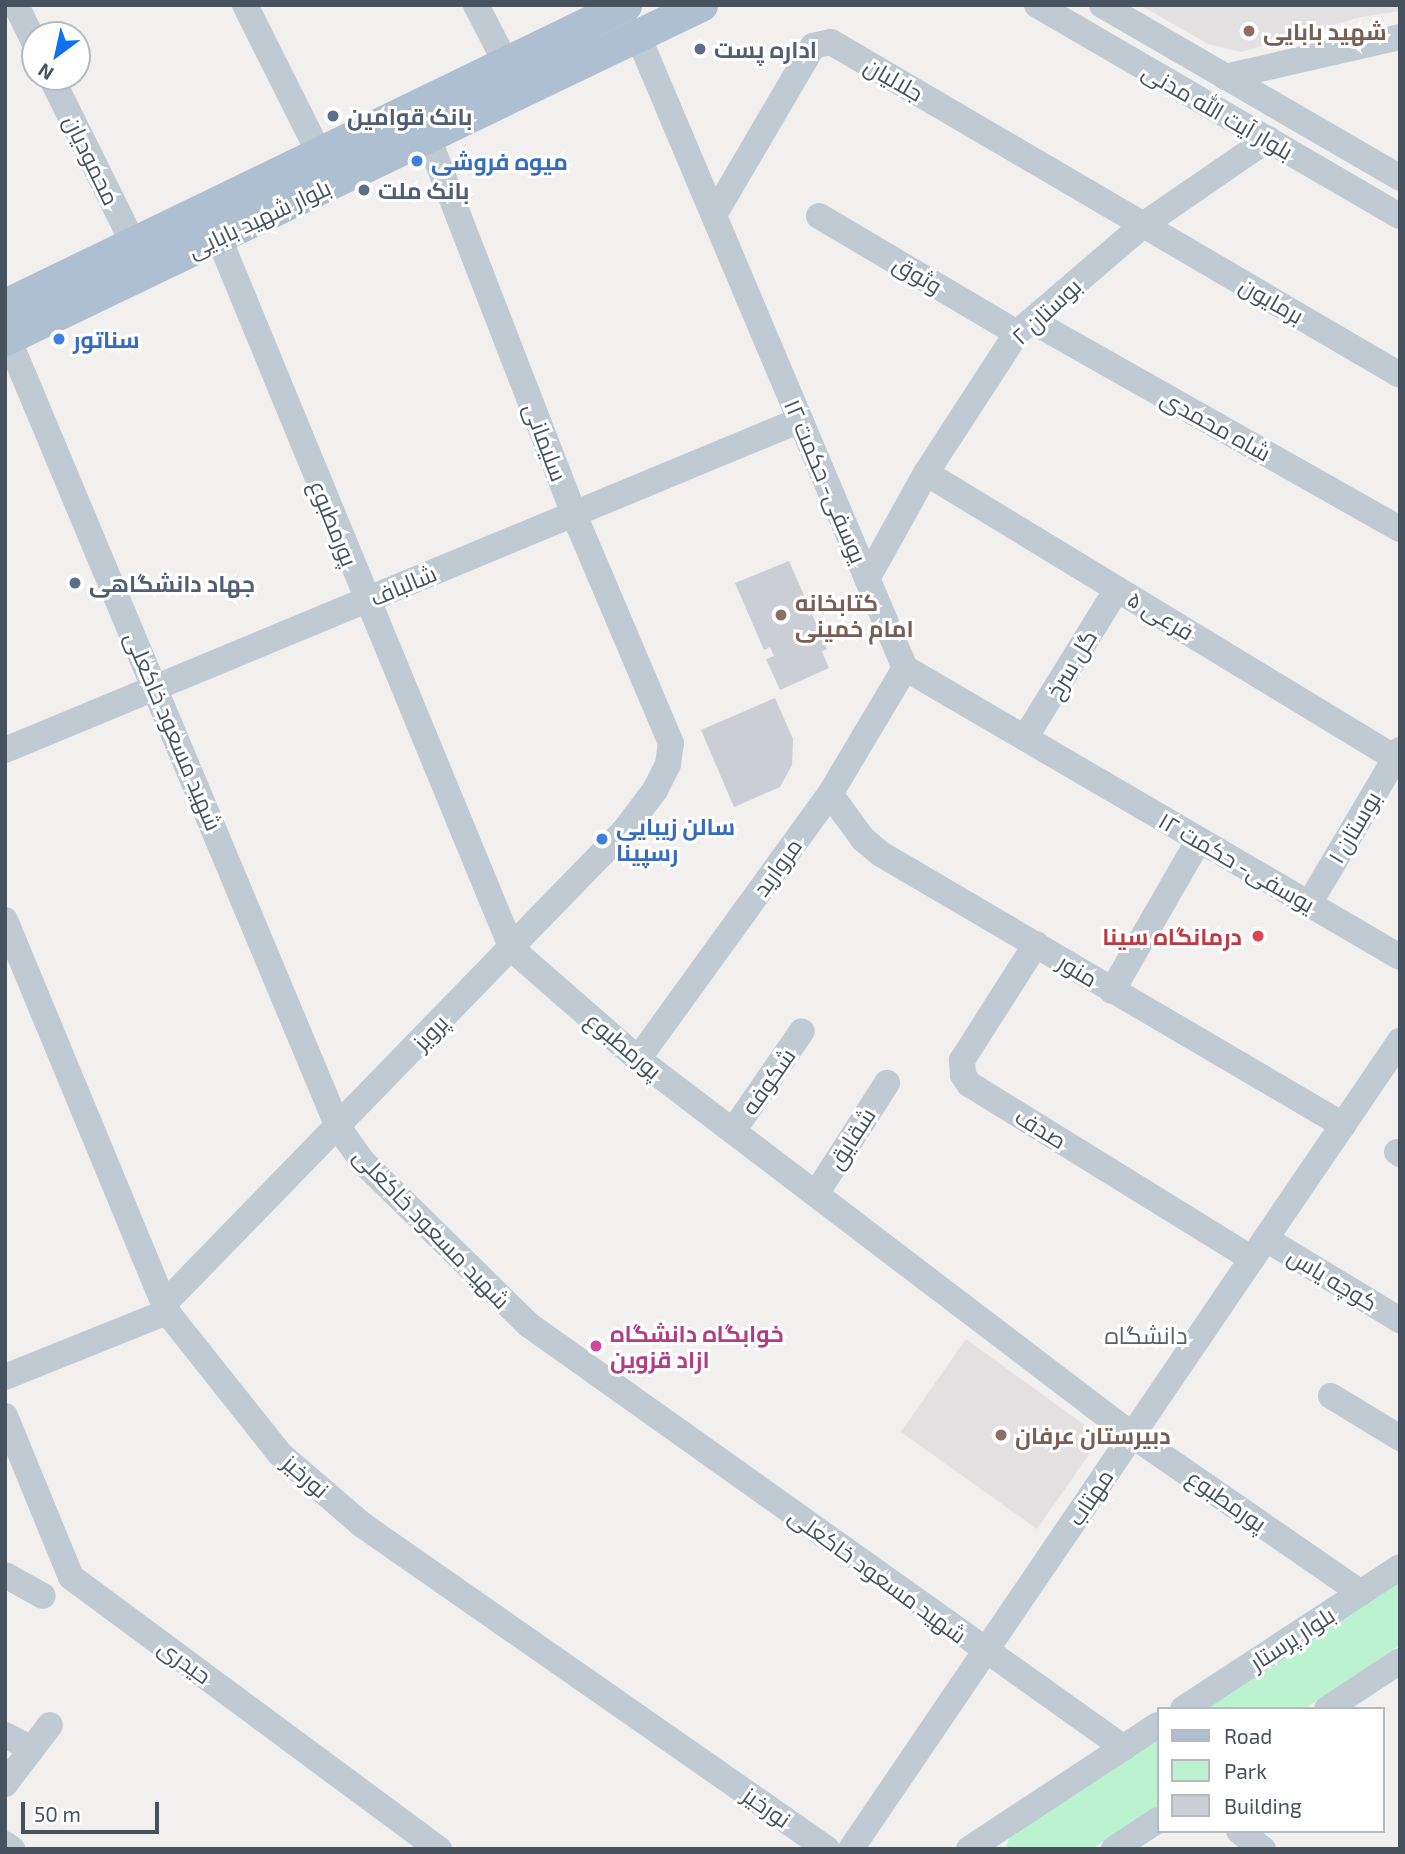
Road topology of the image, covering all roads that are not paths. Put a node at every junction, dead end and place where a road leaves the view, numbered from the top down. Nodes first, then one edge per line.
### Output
1 (16, 5) edge
2 (246, 5) edge
3 (476, 5) edge
4 (625, 5) edge
5 (701, 5) edge
6 (1037, 5) edge
7 (1101, 5) edge
8 (24, 21) edge
9 (638, 36) junction
10 (1400, 37) edge
11 (1298, 60) junction
12 (506, 63) junction
13 (1225, 77) junction
14 (58, 91) edge
15 (1285, 111) junction
16 (1229, 117) junction
17 (428, 138) junction
18 (1268, 139) junction
19 (319, 153) junction
20 (1229, 163) junction
21 (1400, 178) edge
22 (714, 215) junction
23 (819, 216) dead end
24 (1400, 216) edge
25 (1143, 225) junction
26 (218, 236) junction
27 (133, 243) junction
28 (5, 305) edge
29 (1024, 327) junction
30 (7, 339) edge
31 (1400, 375) edge
32 (800, 420) junction
33 (926, 473) junction
34 (574, 514) junction
35 (1400, 528) edge
36 (867, 579) junction
37 (1117, 589) junction
38 (366, 600) junction
39 (905, 668) junction
40 (156, 688) junction
41 (1025, 738) junction
42 (671, 743) joint
43 (5, 750) edge
44 (1398, 757) edge
45 (830, 794) junction
46 (1199, 840) junction
47 (1309, 904) junction
48 (5, 920) edge
49 (1036, 944) junction
50 (512, 949) junction
51 (1400, 957) edge
52 (1112, 990) junction
53 (802, 1031) dead end
54 (1400, 1041) edge
55 (638, 1059) junction
56 (887, 1083) dead end
57 (1343, 1125) junction
58 (338, 1127) junction
59 (733, 1131) junction
60 (816, 1194) junction
61 (1259, 1249) junction
62 (165, 1309) junction
63 (1400, 1320) edge
64 (5, 1377) edge
65 (1331, 1396) dead end
66 (5, 1416) edge
67 (1132, 1435) junction
68 (1400, 1438) edge
69 (1400, 1567) edge
70 (5, 1575) edge
71 (1361, 1593) junction
72 (43, 1596) dead end
73 (985, 1652) junction
74 (1400, 1661) edge
75 (1186, 1707) edge
76 (1330, 1707) edge
77 (50, 1725) dead end
78 (1156, 1726) edge
79 (5, 1735) edge
80 (1124, 1748) junction
81 (32, 1749) junction
82 (5, 1784) edge
83 (1156, 1821) edge
84 (1242, 1833) edge
85 (5, 1844) edge
86 (12, 1849) edge
87 (439, 1849) edge
88 (827, 1849) edge
89 (851, 1849) edge
90 (969, 1849) edge
91 (1114, 1849) edge
92 (1263, 1849) edge

1 - 8 street
2 - 19 street
3 - 12 street
4 - 12 main road, بلوار شهید بابایی
5 - 9 main road, بلوار شهید بابایی
6 - 16 street, بلوار آیت الله مدنی
7 - 13 street, بلوار آیت الله مدنی
9 - 17 main road, بلوار شهید بابایی
9 - 22 street, یوسفی- حکمت ۱۲
10 - 11 street
11 - 13 street
11 - 15 street
12 - 19 main road, بلوار شهید بابایی
13 - 15 street, بلوار آیت الله مدنی
14 - 27 street, محمودیان
15 - 21 street, بلوار آیت الله مدنی
16 - 18 street, بلوار آیت الله مدنی
16 - 20 street
17 - 26 main road, بلوار شهید بابایی
17 - 34 street, سلیمانی
18 - 20 street, بوستان ۲
18 - 24 street, بلوار آیت الله مدنی
19 - 27 main road, بلوار شهید بابایی
20 - 25 street, بوستان ۲
22 - 25 street, جلالیان
22 - 32 street, یوسفی- حکمت ۱۲
23 - 29 street, وثوق
25 - 29 street, بوستان ۲
25 - 31 street, برمایون
26 - 30 main road, بلوار شهید بابایی
26 - 38 street, پورمطبوع
27 - 28 main road, بلوار شهید بابایی
29 - 33 street, بوستان ۲
29 - 35 street, شاه محمدی
30 - 40 street, شهید مسعود خاکعلی
32 - 34 street, شالباف
32 - 36 street, یوسفی- حکمت ۱۲
33 - 36 street, بوستان ۲
33 - 37 street, فرعی ۵
34 - 38 street, شالباف
34 - 42 street, سلیمانی
36 - 39 street, یوسفی- حکمت ۱۲
37 - 41 street, گل سرخ
37 - 44 street, فرعی ۵
38 - 40 street, شالباف
38 - 50 street, پورمطبوع
39 - 41 street, یوسفی- حکمت ۱۲
39 - 45 street, مروارید
40 - 43 street, شالباف
40 - 58 street, شهید مسعود خاکعلی
41 - 46 street, یوسفی- حکمت ۱۲
42 - 50 street, پرویز
44 - 47 street, بوستان ۱
45 - 49 street, منور
45 - 55 street, مروارید
46 - 47 street, یوسفی- حکمت ۱۲
46 - 52 street
47 - 51 street, یوسفی- حکمت ۱۲
48 - 62 street, نورخیز
49 - 52 street, منور
49 - 61 street, صدف
50 - 55 street, پورمطبوع
50 - 58 street, پرویز
52 - 57 street, منور
53 - 59 street, شکوفه
54 - 57 street, مهتاب
55 - 59 street, پورمطبوع
56 - 60 street, شقایق
57 - 61 street, مهتاب
58 - 62 street, پرویز
58 - 73 street, شهید مسعود خاکعلی
59 - 60 street, پورمطبوع
60 - 67 street, پورمطبوع
61 - 63 street, کوچه یاس
61 - 67 street, مهتاب
62 - 64 street, پرویز
62 - 88 street, نورخیز
65 - 68 street
66 - 87 street, حیدری
67 - 71 street, پورمطبوع
67 - 73 street, مهتاب
69 - 71 street, بلوار پرستار
70 - 72 street
71 - 75 street, بلوار پرستار
73 - 80 street, شهید مسعود خاکعلی
73 - 89 street, مهتاب
74 - 76 street
77 - 81 street
78 - 80 street
79 - 81 street
80 - 90 street
81 - 82 street
83 - 91 street
84 - 92 street
85 - 86 street

